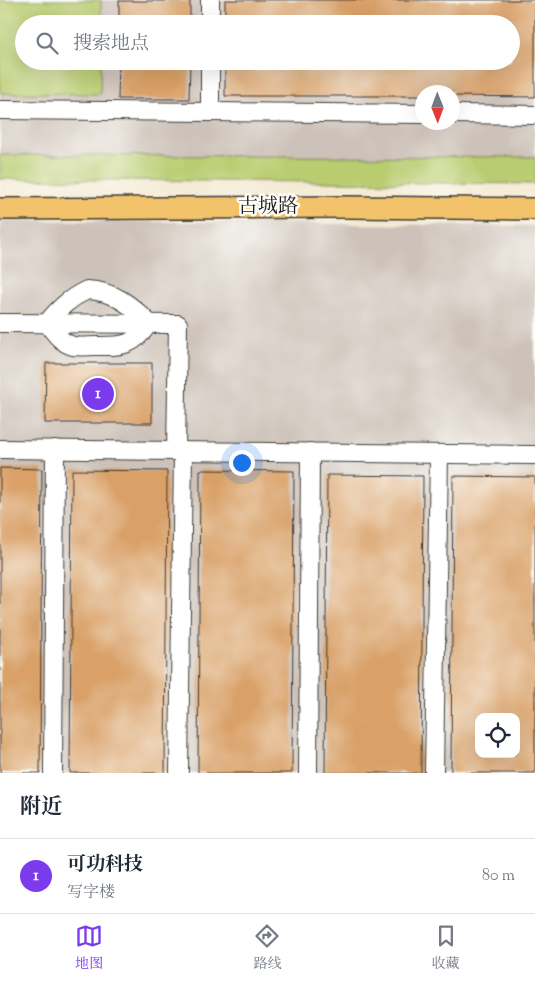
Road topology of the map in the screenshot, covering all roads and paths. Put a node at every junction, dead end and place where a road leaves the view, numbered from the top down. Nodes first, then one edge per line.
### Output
1 (210, 0) edge
2 (210, 15) edge
3 (210, 70) edge
4 (0, 110) edge
5 (210, 112) junction
6 (415, 114) edge
7 (460, 114) edge
8 (535, 115) edge
9 (0, 197) edge
10 (535, 200) edge
11 (0, 209) edge
12 (535, 209) edge
13 (0, 323) edge
14 (47, 323) junction
15 (149, 323) junction
16 (0, 449) edge
17 (55, 449) junction
18 (180, 451) junction
19 (310, 452) junction
20 (439, 454) junction
21 (535, 455) edge
22 (53, 773) edge
23 (179, 773) edge
24 (308, 773) edge
25 (434, 773) edge

1 - 2 lane
3 - 5 lane
4 - 5 lane
5 - 6 lane
7 - 8 lane
9 - 10 main road, 古城路
11 - 12 main road, 古城路
13 - 14 lane
14 - 15 lane
14 - 15 lane
15 - 18 lane
16 - 17 lane
17 - 18 lane
17 - 22 lane
18 - 19 lane
18 - 23 lane
19 - 20 lane
19 - 24 lane
20 - 21 lane
20 - 25 lane

